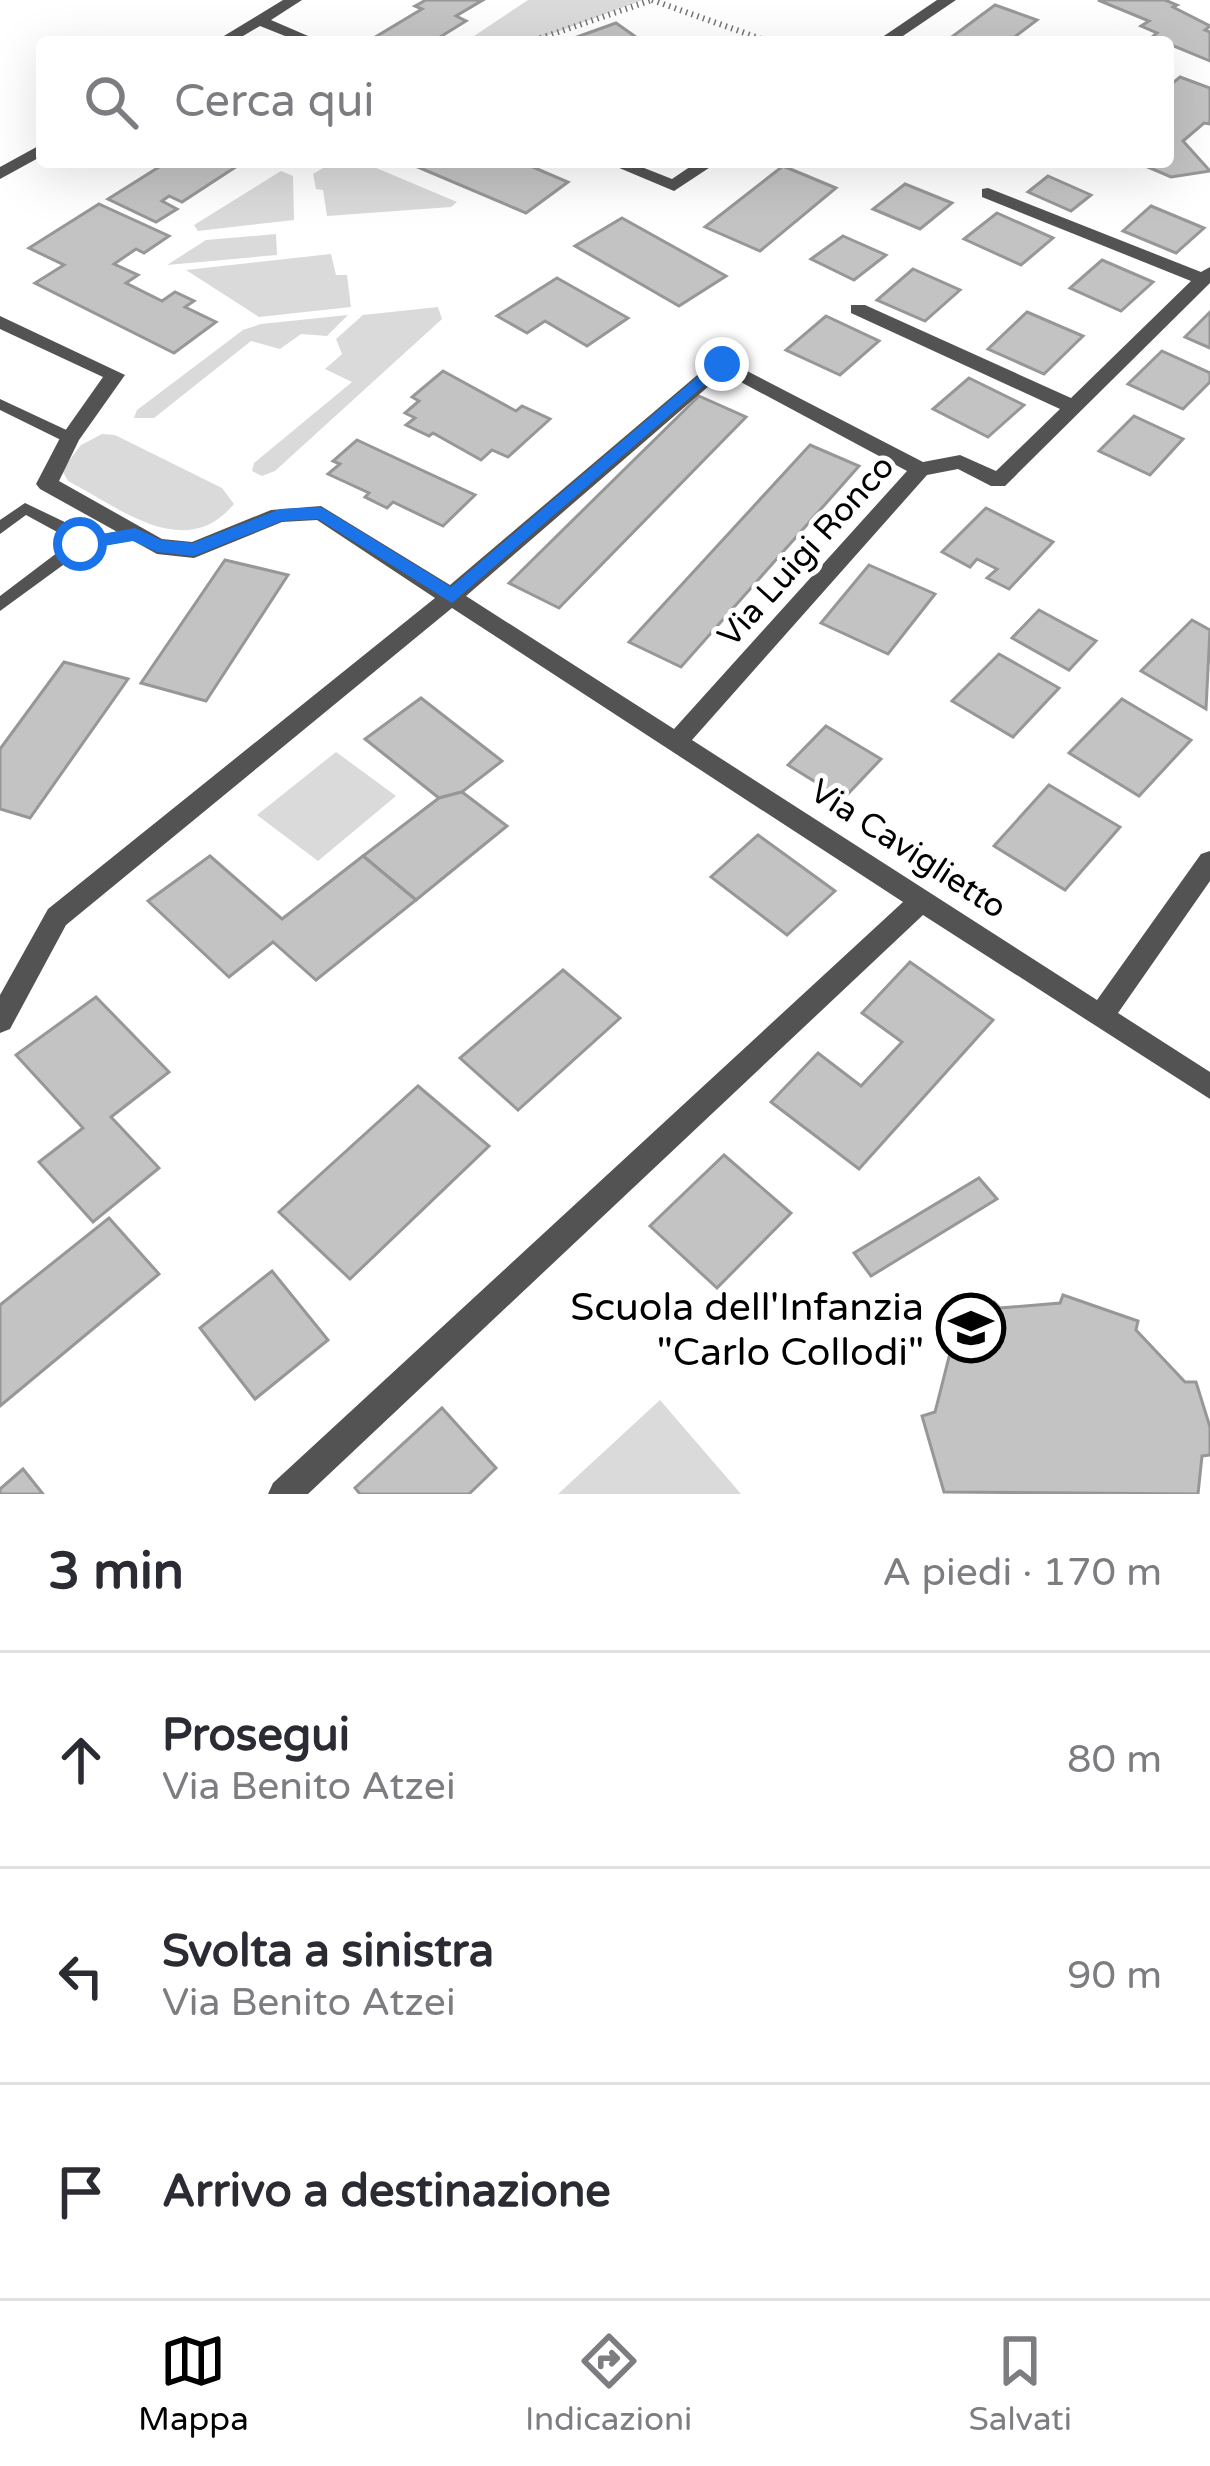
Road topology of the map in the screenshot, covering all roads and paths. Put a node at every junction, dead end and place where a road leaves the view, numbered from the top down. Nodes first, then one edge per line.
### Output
1 (294, 0) edge
2 (653, 0) edge
3 (948, 0) edge
4 (259, 20) junction
5 (232, 36) edge
6 (299, 36) edge
7 (547, 36) edge
8 (753, 36) edge
9 (892, 36) edge
10 (36, 152) edge
11 (629, 168) edge
12 (700, 168) edge
13 (0, 173) edge
14 (988, 193) dead end
15 (1207, 276) edge
16 (858, 309) dead end
17 (0, 322) edge
18 (0, 404) edge
19 (1073, 407) junction
20 (70, 438) junction
21 (920, 469) junction
22 (47, 484) junction
23 (25, 508) junction
24 (0, 528) edge
25 (135, 534) junction
26 (80, 544) junction
27 (452, 596) junction
28 (0, 605) edge
29 (677, 741) junction
30 (1210, 861) edge
31 (922, 900) junction
32 (1101, 1016) junction
33 (0, 1021) edge
34 (1210, 1087) edge
35 (284, 1494) edge

1 - 4 street
2 - 7 path
2 - 8 path
3 - 9 street
4 - 5 street
4 - 6 street
10 - 13 street
11 - 12 street
14 - 15 street
15 - 19 street, Via Luigi Ronco
16 - 19 street
17 - 20 street
18 - 20 lane
19 - 21 street, Via Luigi Ronco
20 - 22 street
21 - 27 street
21 - 29 street, Via Luigi Ronco
22 - 23 lane
22 - 25 street, Via Caviglietto
23 - 24 lane
23 - 26 lane
25 - 26 lane
25 - 27 street, Via Caviglietto
26 - 28 lane
27 - 29 street, Via Caviglietto
27 - 33 street
29 - 31 street, Via Caviglietto
30 - 32 street
31 - 32 street, Via Caviglietto
31 - 35 street
32 - 34 street, Via Caviglietto

